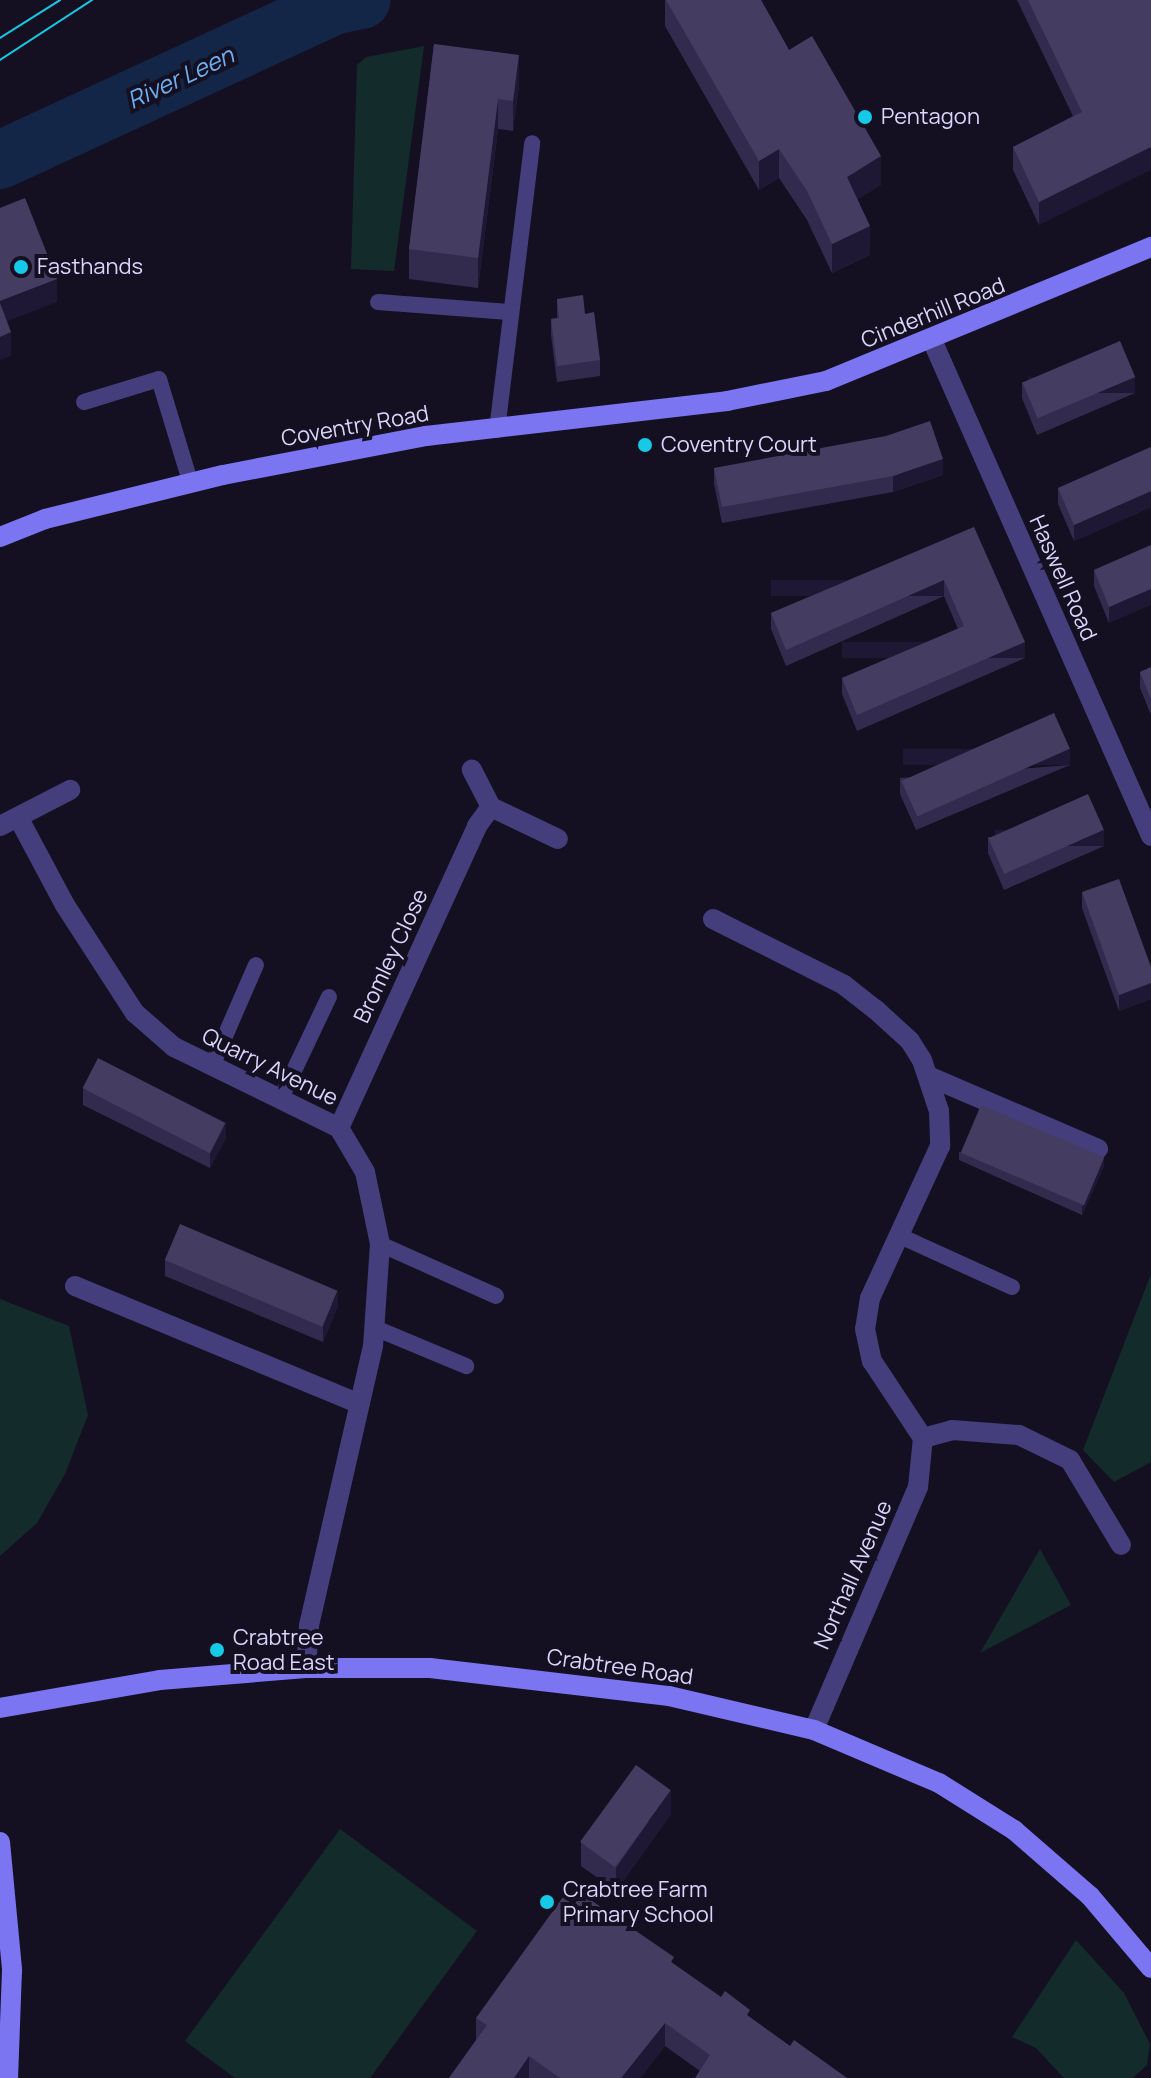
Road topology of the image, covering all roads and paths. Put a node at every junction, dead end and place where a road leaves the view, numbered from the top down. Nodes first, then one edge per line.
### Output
1 (532, 143) dead end
2 (1151, 247) edge
3 (378, 302) dead end
4 (509, 312) junction
5 (932, 340) junction
6 (727, 401) joint
7 (84, 402) dead end
8 (497, 430) junction
9 (191, 484) junction
10 (0, 537) edge
11 (472, 770) dead end
12 (70, 790) dead end
13 (491, 807) junction
14 (9, 821) edge
15 (1151, 836) edge
16 (558, 839) dead end
17 (713, 919) dead end
18 (256, 965) dead end
19 (329, 997) dead end
20 (212, 1066) junction
21 (928, 1076) junction
22 (280, 1100) junction
23 (339, 1128) junction
24 (1098, 1149) dead end
25 (900, 1236) junction
26 (380, 1244) junction
27 (75, 1286) dead end
28 (1012, 1287) dead end
29 (496, 1296) dead end
30 (375, 1328) junction
31 (466, 1366) dead end
32 (360, 1404) junction
33 (923, 1438) junction
34 (1121, 1545) dead end
35 (306, 1668) junction
36 (0, 1708) edge
37 (814, 1730) junction
38 (0, 1842) edge
39 (1151, 1968) edge
40 (8, 2078) edge

1 - 4 lane
2 - 5 street, Cinderhill Road
3 - 4 lane
4 - 8 lane
5 - 6 street, Cinderhill Road
5 - 15 street, Haswell Road
6 - 8 street, Coventry Road
7 - 9 lane
8 - 9 street, Coventry Road
9 - 10 street, Coventry Road
11 - 13 street
12 - 14 street, Quarry Avenue
13 - 16 street
13 - 23 street, Bromley Close
14 - 20 street, Quarry Avenue
17 - 21 street
18 - 20 lane
19 - 22 lane
20 - 22 street, Quarry Avenue
21 - 24 street
21 - 25 street
22 - 23 street, Quarry Avenue
23 - 26 street, Quarry Avenue
25 - 28 lane
25 - 33 street
26 - 29 lane
26 - 30 street, Quarry Avenue
27 - 32 street
30 - 31 lane
30 - 32 street, Quarry Avenue
32 - 35 street, Quarry Avenue
33 - 34 street
33 - 37 street, Northall Avenue
35 - 36 street, Crabtree Road
35 - 37 street, Crabtree Road
37 - 39 street, Crabtree Road
38 - 40 street

